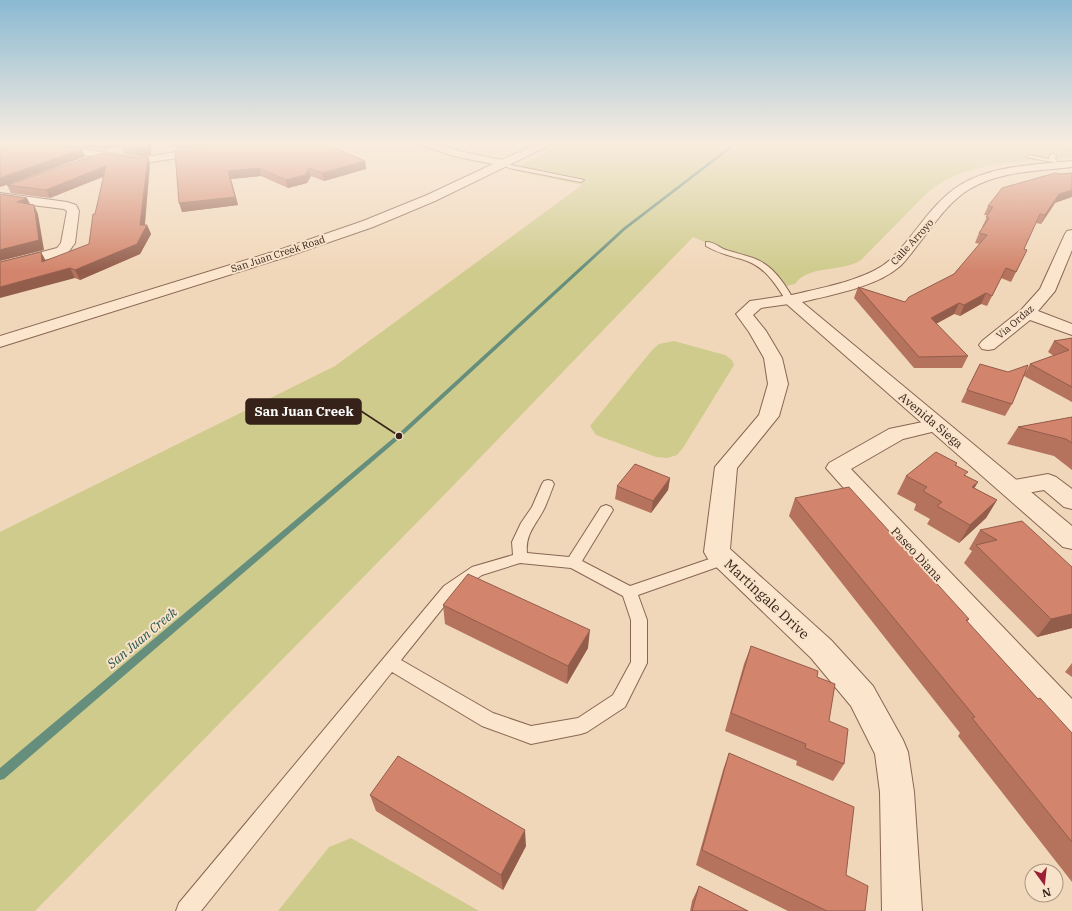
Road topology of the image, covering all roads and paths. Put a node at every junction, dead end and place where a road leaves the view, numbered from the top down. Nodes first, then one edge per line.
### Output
1 (432, 186) edge
2 (457, 186) edge
3 (968, 186) edge
4 (14, 187) edge
5 (0, 192) edge
6 (0, 197) edge
7 (1071, 239) edge
8 (709, 244) dead end
9 (0, 268) edge
10 (790, 300) junction
11 (1028, 313) junction
12 (0, 329) edge
13 (1072, 330) edge
14 (0, 342) edge
15 (988, 345) dead end
16 (938, 426) junction
17 (548, 484) dead end
18 (1011, 488) junction
19 (1072, 501) edge
20 (606, 510) dead end
21 (1072, 540) edge
22 (520, 558) junction
23 (724, 559) junction
24 (573, 563) junction
25 (629, 592) junction
26 (390, 662) junction
27 (1072, 722) edge
28 (187, 911) edge
29 (902, 911) edge

1 - 12 street, San Juan Creek Road
2 - 14 street, San Juan Creek Road
3 - 10 street, Calle Arroyo
4 - 5 street
6 - 9 street
7 - 11 street, Via Ordaz
8 - 10 lane
10 - 16 street, Avenida Siega
10 - 23 street, Martingale Drive
11 - 13 street
11 - 15 street, Via Ordaz
16 - 18 street, Avenida Siega
16 - 27 street, Paseo Diana
17 - 22 lane
18 - 19 street
18 - 21 street, Avenida Siega
20 - 24 lane
22 - 24 lane
22 - 26 lane
23 - 25 lane
23 - 29 street, Martingale Drive
24 - 25 lane
25 - 26 lane
26 - 28 lane

